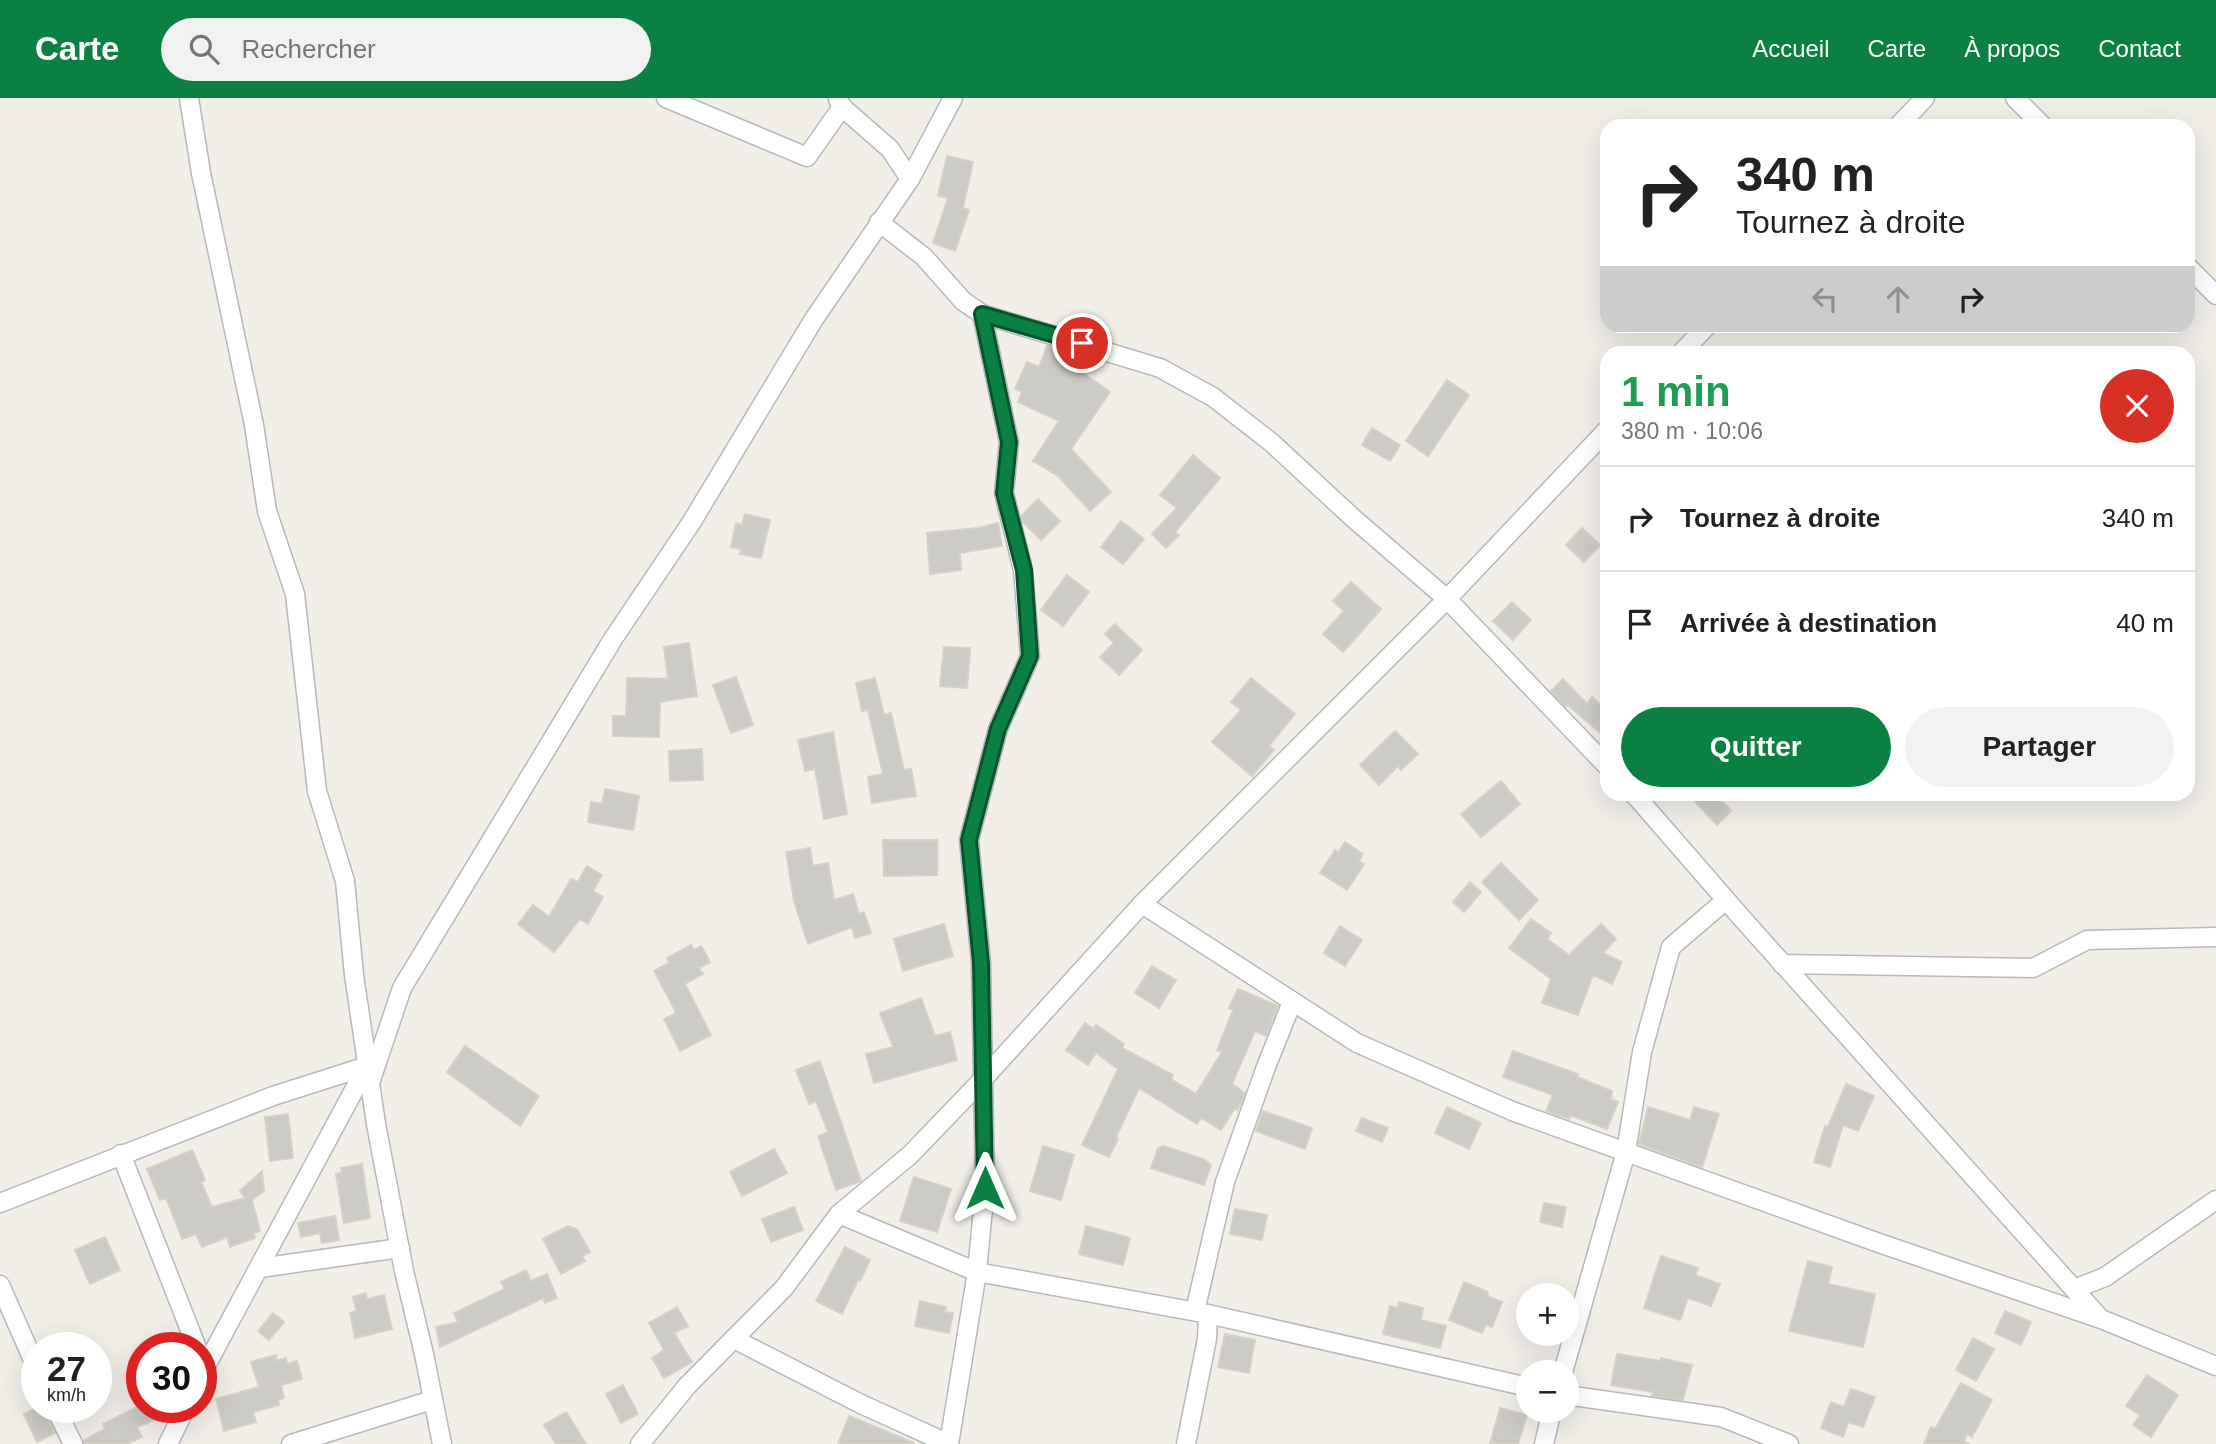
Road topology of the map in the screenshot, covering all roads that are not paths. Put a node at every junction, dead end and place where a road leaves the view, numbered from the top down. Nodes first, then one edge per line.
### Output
1 (189, 98) edge
2 (666, 98) edge
3 (953, 98) edge
4 (1925, 98) edge
5 (2015, 98) edge
6 (840, 102) edge
7 (1905, 119) edge
8 (2036, 119) edge
9 (910, 179) junction
10 (879, 222) junction
11 (2195, 274) edge
12 (2216, 295) edge
13 (982, 314) junction
14 (1700, 333) edge
15 (1688, 346) edge
16 (1600, 437) edge
17 (1447, 599) junction
18 (1600, 759) edge
19 (1640, 801) edge
20 (1726, 900) junction
21 (1142, 904) junction
22 (2216, 937) edge
23 (1782, 964) junction
24 (1292, 1002) junction
25 (368, 1075) junction
26 (985, 1077) junction
27 (1626, 1152) junction
28 (121, 1154) junction
29 (2216, 1200) edge
30 (0, 1203) edge
31 (839, 1214) junction
32 (400, 1248) junction
33 (260, 1268) junction
34 (977, 1272) junction
35 (0, 1285) edge
36 (2074, 1289) junction
37 (1202, 1312) junction
38 (2101, 1319) junction
39 (191, 1332) edge
40 (21, 1333) edge
41 (734, 1339) junction
42 (217, 1341) edge
43 (1566, 1360) edge
44 (2216, 1366) edge
45 (1516, 1384) edge
46 (1579, 1397) edge
47 (432, 1400) junction
48 (63, 1423) edge
49 (178, 1423) edge
50 (1549, 1423) edge
51 (73, 1444) edge
52 (168, 1444) edge
53 (292, 1444) edge
54 (442, 1444) edge
55 (640, 1444) edge
56 (949, 1444) edge
57 (1186, 1444) edge
58 (1544, 1444) edge
59 (1789, 1444) edge

1 - 25 street
2 - 6 street
3 - 9 street
4 - 7 street
5 - 8 street
6 - 9 street
9 - 10 street
10 - 13 street
10 - 25 street
11 - 12 street
13 - 17 street
13 - 26 street
14 - 15 street
16 - 17 street
17 - 18 street
17 - 21 street
19 - 20 street
20 - 23 street
20 - 27 street
21 - 24 street
21 - 26 street
22 - 23 street
23 - 36 street
24 - 27 street
24 - 37 street
25 - 28 street
25 - 32 street
25 - 33 street
26 - 31 street
26 - 34 street
27 - 38 street
27 - 43 street
28 - 30 street
28 - 39 street
29 - 36 street
31 - 34 street
31 - 41 street
32 - 33 street
32 - 47 street
33 - 42 street
34 - 37 street
34 - 56 street
35 - 40 street
36 - 38 street
37 - 45 street
37 - 57 street
38 - 44 street
41 - 55 street
41 - 56 street
46 - 59 street
47 - 53 street
47 - 54 street
48 - 51 street
49 - 52 street
50 - 58 street

